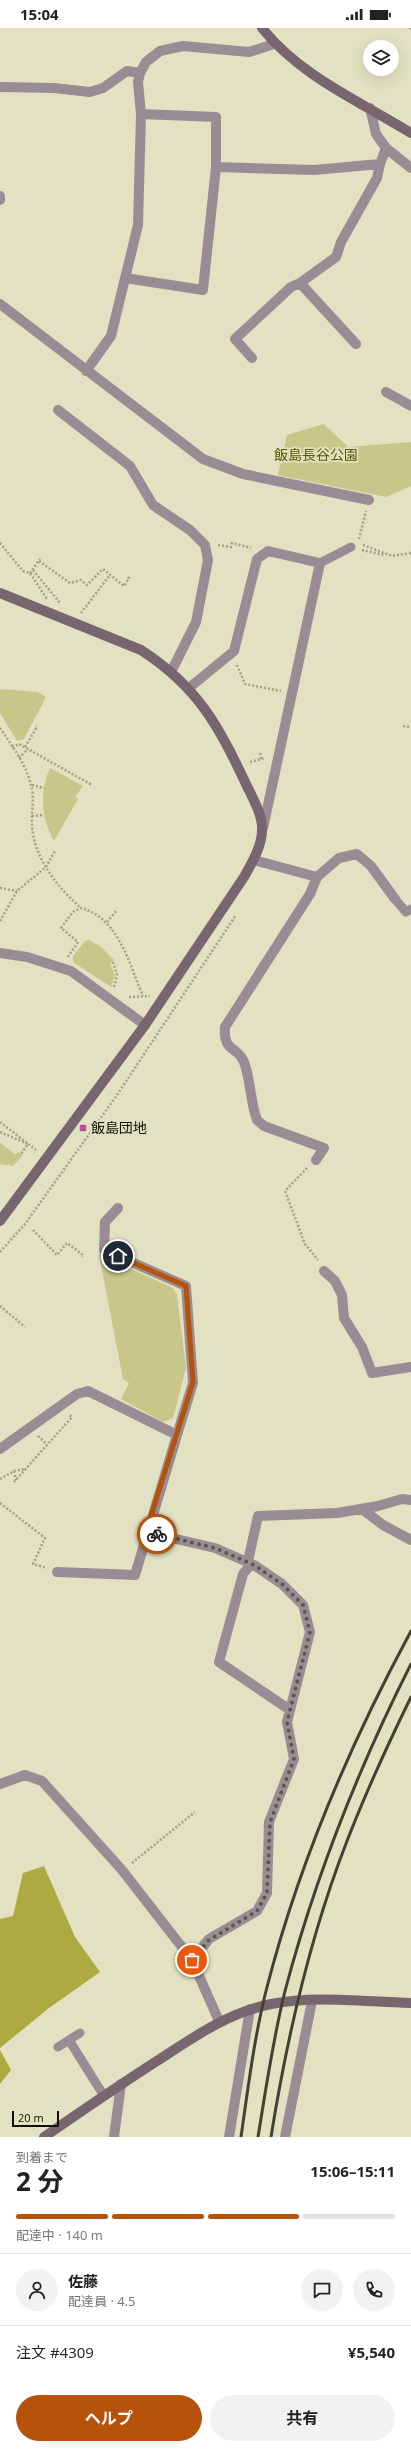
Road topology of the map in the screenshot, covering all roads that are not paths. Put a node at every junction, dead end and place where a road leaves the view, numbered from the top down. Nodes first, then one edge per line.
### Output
1 (262, 28) edge
2 (274, 44) junction
3 (140, 73) junction
4 (0, 87) edge
5 (370, 108) junction
6 (141, 114) junction
7 (411, 133) edge
8 (386, 148) junction
9 (380, 164) junction
10 (216, 167) junction
11 (411, 168) edge
12 (0, 196) edge
13 (0, 200) edge
14 (124, 278) junction
15 (300, 283) junction
16 (0, 304) edge
17 (356, 344) dead end
18 (252, 358) dead end
19 (86, 371) junction
20 (386, 392) dead end
21 (411, 406) edge
22 (58, 410) dead end
23 (369, 500) road end
24 (351, 548) road end
25 (320, 563) junction
26 (0, 593) edge
27 (171, 672) junction
28 (189, 688) junction
29 (262, 829) junction
30 (254, 860) junction
31 (317, 877) junction
32 (395, 899) joint
33 (411, 909) edge
34 (0, 953) edge
35 (144, 1025) junction
36 (316, 1160) dead end
37 (118, 1208) dead end
38 (0, 1221) edge
39 (324, 1271) road end
40 (411, 1367) edge
41 (176, 1435) junction
42 (0, 1449) edge
43 (411, 1500) edge
44 (362, 1509) junction
45 (146, 1532) junction
46 (411, 1540) edge
47 (250, 1563) junction
48 (57, 1572) road end
49 (290, 1710) junction
50 (0, 1784) edge
51 (192, 1960) junction
52 (312, 2001) junction
53 (411, 2002) edge
54 (250, 2009) junction
55 (219, 2021) junction
56 (80, 2033) dead end
57 (69, 2040) junction
58 (58, 2047) dead end
59 (121, 2084) junction
60 (104, 2096) junction
61 (44, 2137) edge
62 (114, 2137) edge
63 (229, 2137) edge
64 (285, 2137) edge

1 - 2 street
2 - 3 street
2 - 5 street
3 - 4 street
3 - 6 street
5 - 7 street
5 - 8 street
6 - 10 street
6 - 14 street
8 - 9 street
8 - 11 street
9 - 10 street
9 - 15 street
10 - 14 street
12 - 13 street
14 - 19 street
15 - 17 street
15 - 18 street
16 - 19 street
19 - 23 street
20 - 21 street
22 - 27 street
24 - 25 lane
25 - 28 street
25 - 29 street
26 - 27 street
27 - 28 street
28 - 29 street
29 - 30 street
30 - 31 street
30 - 35 street
31 - 32 street
31 - 36 street
32 - 33 lane
34 - 35 street
35 - 38 street
37 - 41 street
39 - 40 street
41 - 42 street
41 - 45 street
43 - 44 street
44 - 46 street
44 - 47 street
45 - 47 street
45 - 48 street
47 - 49 street
47 - 49 street
49 - 51 street
50 - 51 street
51 - 55 street
52 - 53 street
52 - 54 street
52 - 64 street
54 - 55 street
54 - 63 street
55 - 59 street
56 - 57 lane
57 - 58 lane
57 - 60 lane
59 - 60 street
59 - 62 street
60 - 61 street

